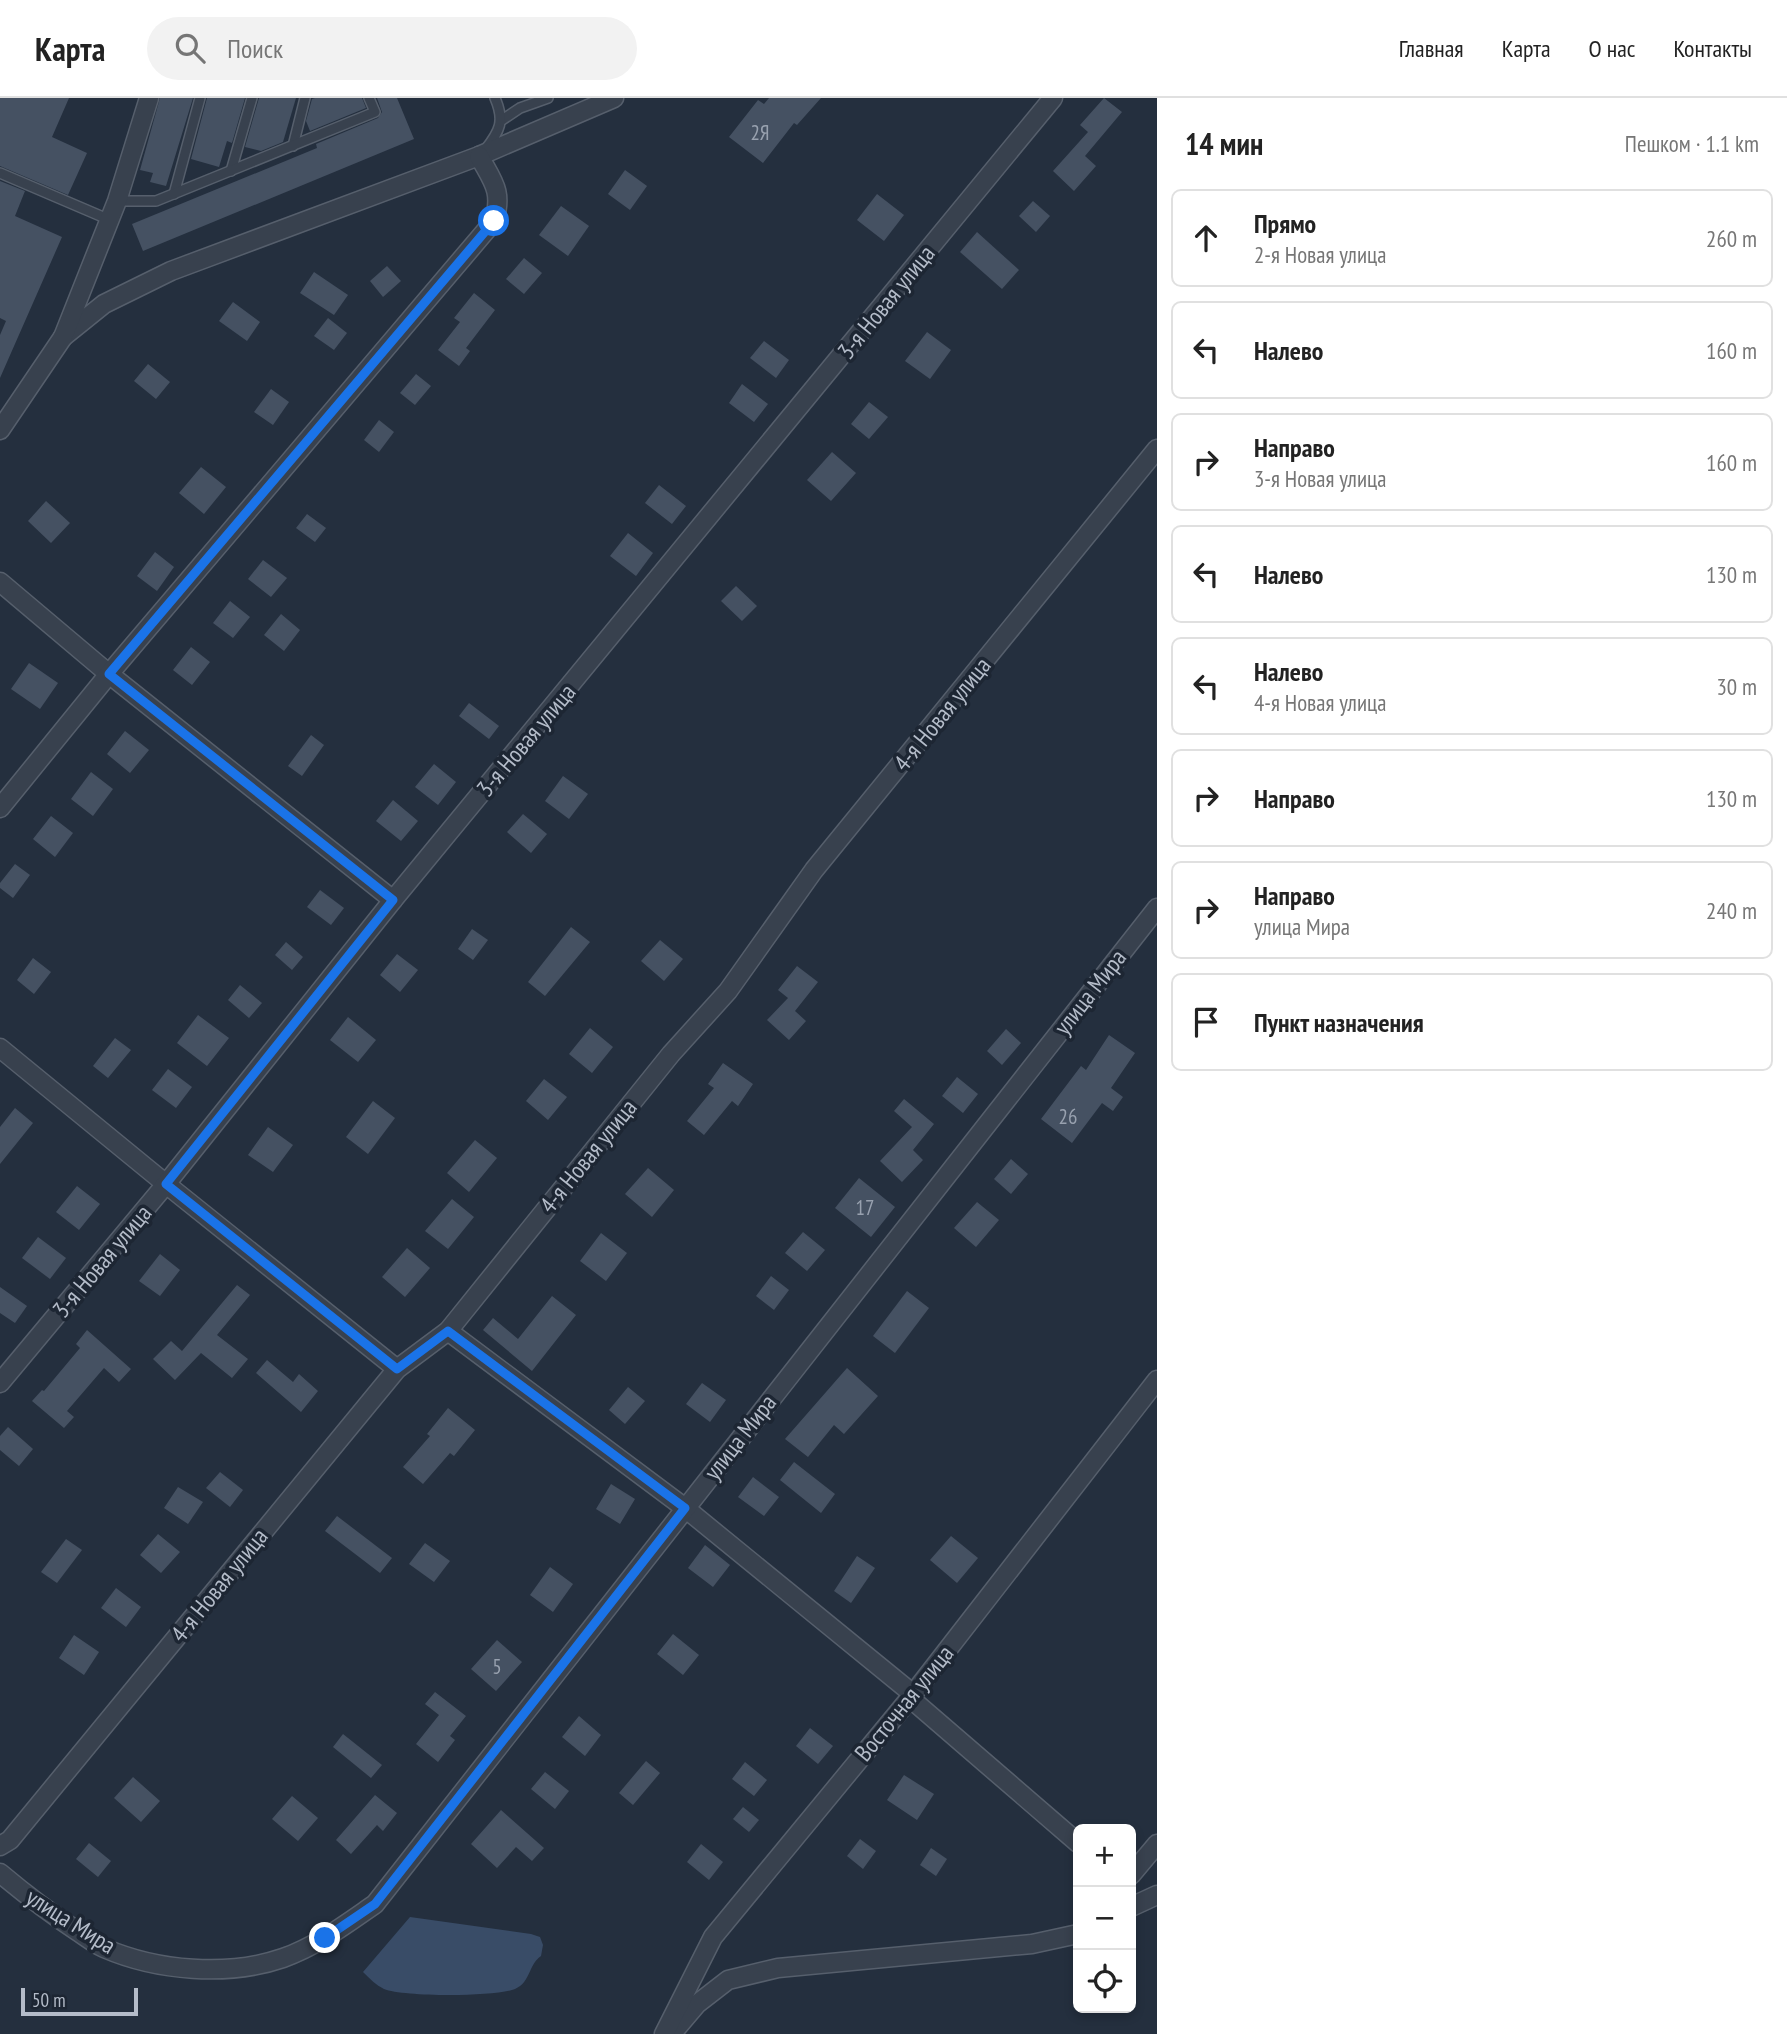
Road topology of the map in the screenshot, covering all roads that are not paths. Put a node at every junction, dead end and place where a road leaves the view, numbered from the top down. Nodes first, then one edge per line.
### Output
1 (149, 98) edge
2 (200, 98) edge
3 (252, 98) edge
4 (305, 98) edge
5 (369, 98) edge
6 (495, 98) edge
7 (548, 98) edge
8 (614, 98) edge
9 (1053, 98) edge
10 (502, 120) junction
11 (293, 145) junction
12 (479, 156) junction
13 (231, 171) junction
14 (0, 173) edge
15 (174, 194) junction
16 (117, 201) junction
17 (110, 220) junction
18 (63, 337) junction
19 (0, 430) edge
20 (1157, 449) edge
21 (0, 582) edge
22 (109, 674) junction
23 (0, 808) edge
24 (393, 900) junction
25 (1157, 908) edge
26 (0, 1048) edge
27 (166, 1184) junction
28 (448, 1331) junction
29 (397, 1369) junction
30 (1157, 1380) edge
31 (0, 1383) edge
32 (685, 1508) junction
33 (912, 1696) junction
34 (1073, 1839) edge
35 (1157, 1844) edge
36 (0, 1846) edge
37 (1136, 1869) edge
38 (0, 1873) edge
39 (1157, 1895) edge
40 (1136, 1905) edge
41 (1073, 1935) edge
42 (664, 2034) edge
43 (671, 2034) edge

1 - 16 street
2 - 15 lane
3 - 13 lane
4 - 11 lane
5 - 11 lane
6 - 10 lane
7 - 10 lane
8 - 12 street
9 - 24 street, 3-я Новая улица
10 - 12 lane
11 - 13 lane
12 - 18 street
12 - 22 street
13 - 15 lane
14 - 17 lane
15 - 16 lane
16 - 17 street
17 - 18 street
18 - 19 street
20 - 28 street, 4-я Новая улица
21 - 22 street
22 - 23 street
22 - 24 street
24 - 27 street, 3-я Новая улица
25 - 32 street, улица Мира
26 - 27 street
27 - 29 street
27 - 31 street, 3-я Новая улица
28 - 29 street, 4-я Новая улица
28 - 32 street
29 - 36 street, 4-я Новая улица
30 - 33 street, Восточная улица
32 - 33 street
32 - 38 street, улица Мира
33 - 34 street
33 - 42 street, Восточная улица
35 - 37 street
39 - 40 street
41 - 43 street

